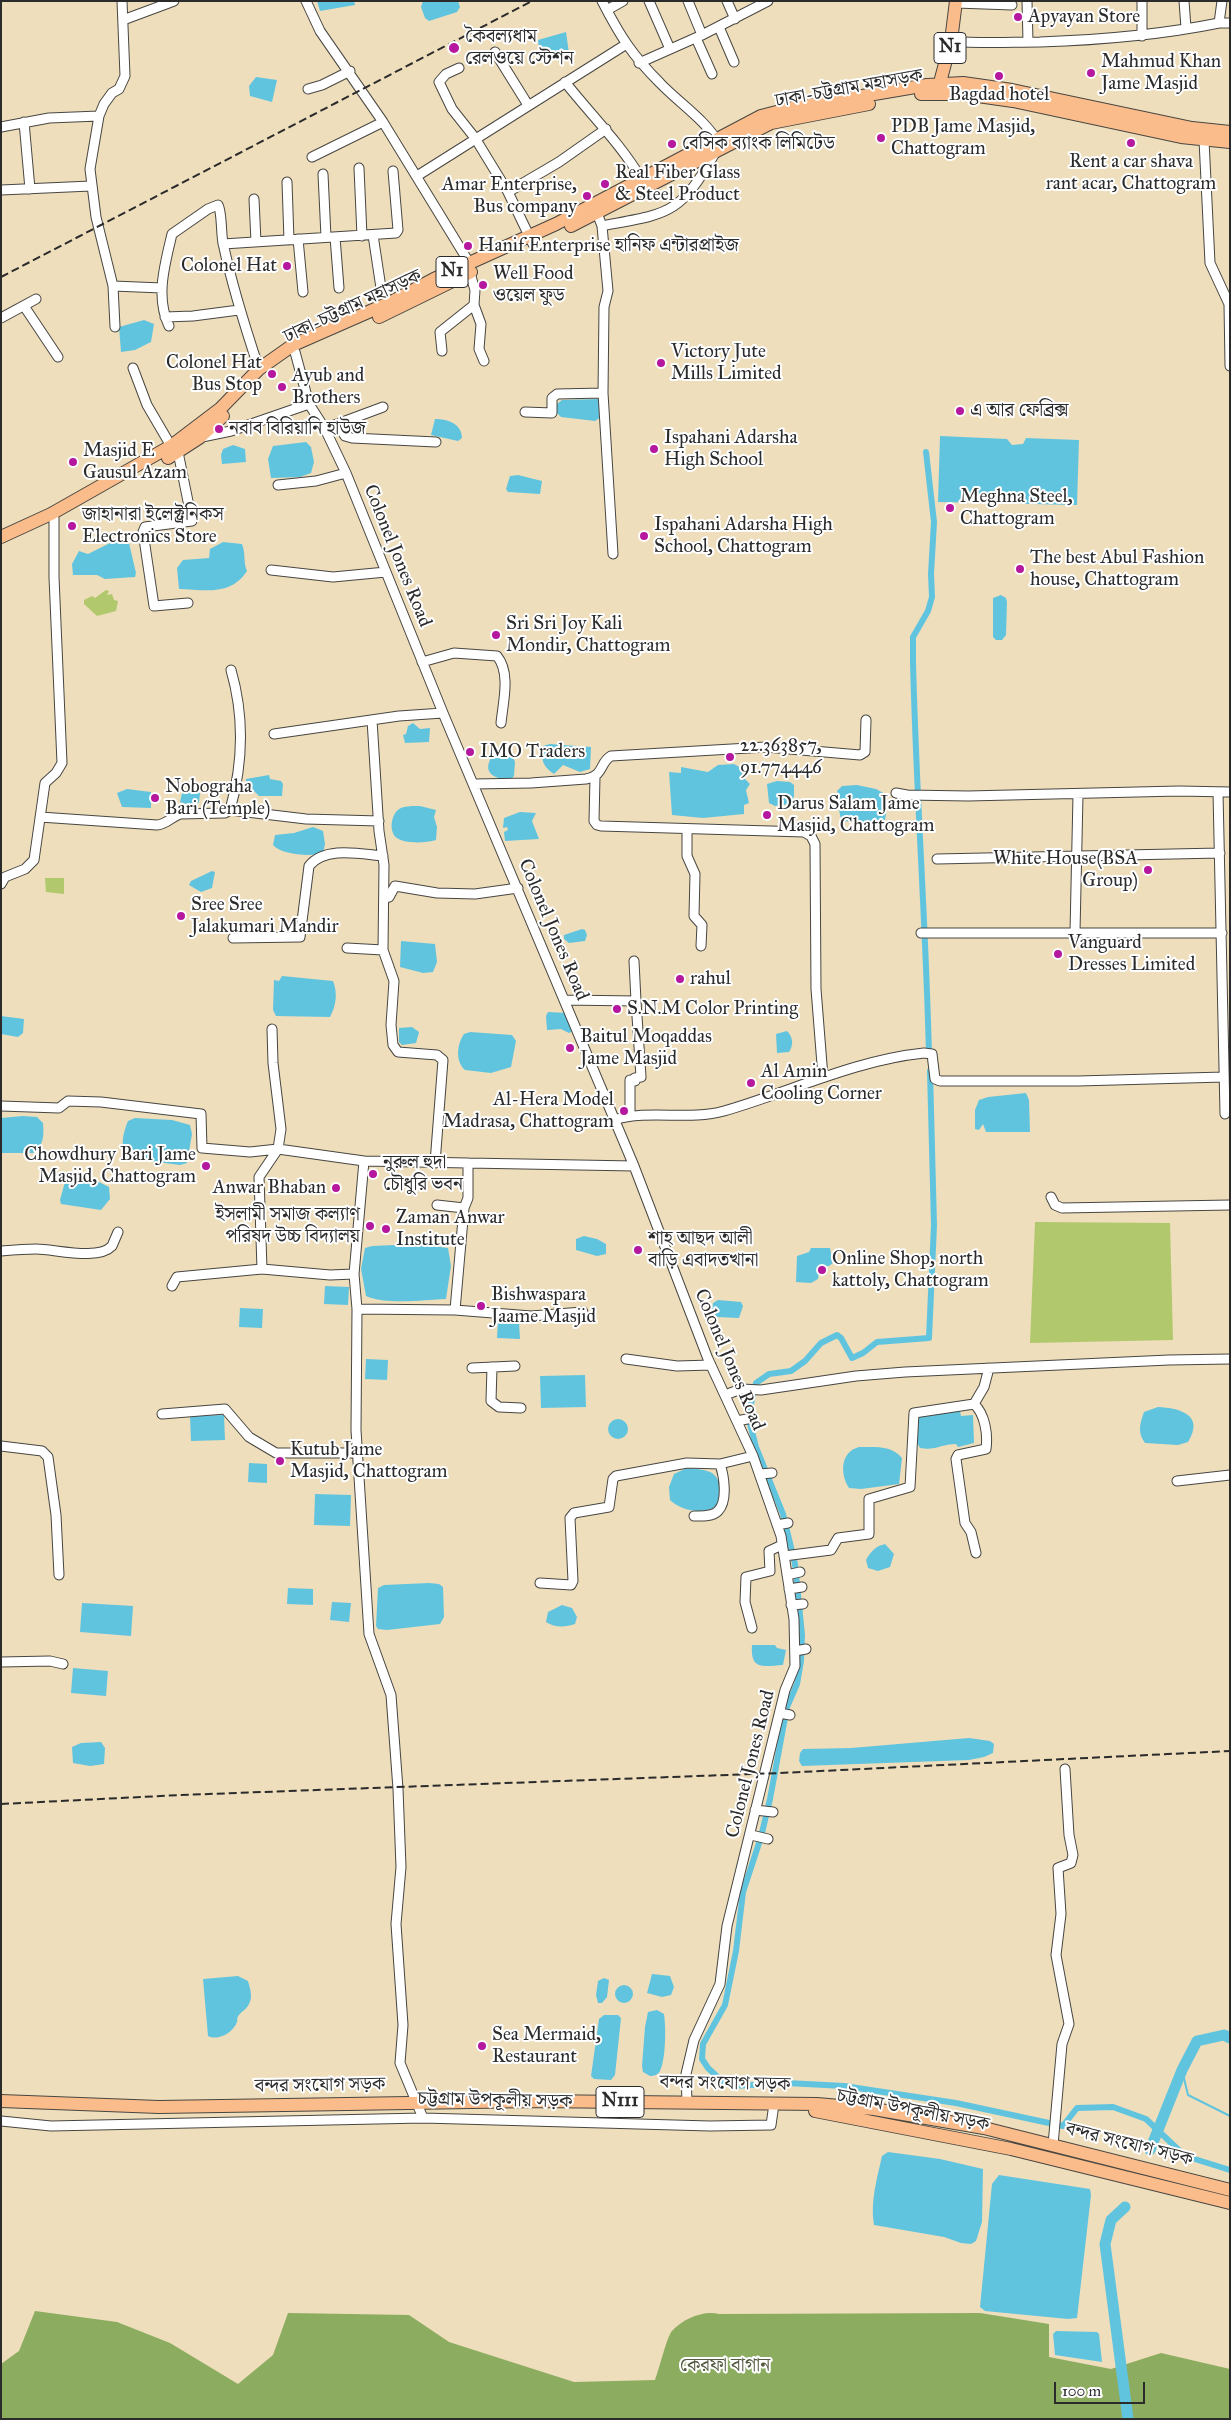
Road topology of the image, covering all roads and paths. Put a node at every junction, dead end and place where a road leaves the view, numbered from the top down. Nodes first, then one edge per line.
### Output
1 (122, 1) edge
2 (174, 1) edge
3 (306, 1) edge
4 (623, 1) edge
5 (649, 1) edge
6 (688, 1) edge
7 (727, 1) edge
8 (768, 1) edge
9 (1027, 1) edge
10 (1142, 1) edge
11 (1184, 1) edge
12 (1222, 1) edge
13 (956, 2) edge
14 (1012, 5) dead end
15 (604, 6) edge
16 (735, 18) junction
17 (123, 20) junction
18 (1219, 23) junction
19 (1230, 23) edge
20 (719, 27) junction
21 (1186, 28) junction
22 (699, 36) junction
23 (1142, 36) junction
24 (951, 41) junction
25 (1028, 42) junction
26 (626, 45) junction
27 (670, 50) junction
28 (495, 52) dead end
29 (734, 62) dead end
30 (640, 63) junction
31 (459, 68) dead end
32 (350, 71) junction
33 (712, 74) dead end
34 (565, 82) junction
35 (938, 88) junction
36 (308, 89) dead end
37 (528, 105) junction
38 (99, 116) junction
39 (24, 122) junction
40 (383, 122) junction
41 (1, 127) edge
42 (606, 129) junction
43 (1230, 132) edge
44 (475, 138) junction
45 (1204, 140) junction
46 (1230, 142) edge
47 (718, 148) junction
48 (312, 157) dead end
49 (359, 168) dead end
50 (393, 171) dead end
51 (323, 174) dead end
52 (417, 176) junction
53 (642, 180) junction
54 (287, 182) dead end
55 (91, 186) junction
56 (30, 188) junction
57 (1, 190) edge
58 (508, 192) junction
59 (254, 199) dead end
60 (597, 213) junction
61 (602, 226) junction
62 (373, 235) junction
63 (362, 236) junction
64 (330, 237) junction
65 (294, 239) junction
66 (532, 240) junction
67 (256, 242) junction
68 (223, 244) junction
69 (470, 268) junction
70 (113, 286) junction
71 (162, 288) junction
72 (339, 288) dead end
73 (381, 288) dead end
74 (303, 292) dead end
75 (36, 299) dead end
76 (474, 305) junction
77 (24, 306) junction
78 (239, 310) junction
79 (165, 317) junction
80 (1, 318) edge
81 (169, 326) dead end
82 (115, 327) dead end
83 (442, 351) dead end
84 (296, 352) junction
85 (58, 357) dead end
86 (484, 361) dead end
87 (1230, 366) edge
88 (133, 368) dead end
89 (259, 369) junction
90 (603, 393) junction
91 (309, 404) junction
92 (383, 407) dead end
93 (525, 412) dead end
94 (337, 424) junction
95 (325, 429) junction
96 (199, 438) junction
97 (436, 442) dead end
98 (174, 449) junction
99 (346, 473) junction
100 (278, 485) dead end
101 (54, 518) junction
102 (1, 537) edge
103 (1, 544) edge
104 (613, 554) dead end
105 (271, 570) dead end
106 (386, 572) junction
107 (188, 603) dead end
108 (422, 662) junction
109 (230, 670) dead end
110 (442, 713) junction
111 (372, 720) junction
112 (866, 720) dead end
113 (501, 723) dead end
114 (274, 734) dead end
115 (595, 777) junction
116 (474, 784) junction
117 (1218, 792) junction
118 (1230, 792) edge
119 (896, 793) dead end
120 (1078, 795) junction
121 (230, 810) junction
122 (40, 817) junction
123 (378, 821) junction
124 (687, 829) junction
125 (1220, 853) junction
126 (382, 856) junction
127 (1076, 858) junction
128 (937, 859) dead end
129 (1, 884) edge
130 (518, 888) junction
131 (384, 898) junction
132 (1075, 932) junction
133 (925, 933) dead end
134 (1222, 933) junction
135 (233, 938) dead end
136 (701, 946) dead end
137 (347, 948) dead end
138 (383, 950) junction
139 (634, 962) dead end
140 (564, 1000) junction
141 (636, 1001) junction
142 (272, 1029) dead end
143 (1227, 1064) edge
144 (1224, 1077) junction
145 (823, 1078) junction
146 (1, 1106) edge
147 (1225, 1114) dead end
148 (630, 1116) junction
149 (614, 1120) junction
150 (278, 1149) junction
151 (364, 1162) junction
152 (435, 1163) junction
153 (468, 1163) junction
154 (634, 1166) junction
155 (1051, 1197) dead end
156 (1230, 1205) edge
157 (437, 1206) dead end
158 (464, 1208) junction
159 (118, 1232) dead end
160 (1, 1251) edge
161 (262, 1269) junction
162 (354, 1274) junction
163 (172, 1286) dead end
164 (357, 1309) junction
165 (455, 1310) junction
166 (583, 1312) dead end
167 (626, 1359) dead end
168 (1230, 1360) edge
169 (711, 1365) junction
170 (515, 1366) dead end
171 (492, 1367) junction
172 (472, 1368) dead end
173 (989, 1368) junction
174 (725, 1395) junction
175 (974, 1404) junction
176 (521, 1408) dead end
177 (162, 1414) dead end
178 (752, 1418) dead end
179 (739, 1420) junction
180 (1, 1446) edge
181 (357, 1454) junction
182 (753, 1456) junction
183 (720, 1464) junction
184 (772, 1473) dead end
185 (760, 1474) junction
186 (1230, 1475) edge
187 (1177, 1481) dead end
188 (694, 1516) dead end
189 (788, 1523) dead end
190 (778, 1525) junction
191 (782, 1545) junction
192 (976, 1554) dead end
193 (785, 1556) junction
194 (800, 1572) dead end
195 (788, 1574) junction
196 (59, 1575) dead end
197 (540, 1583) dead end
198 (802, 1587) dead end
199 (790, 1588) junction
200 (803, 1604) dead end
201 (792, 1605) junction
202 (752, 1628) dead end
203 (806, 1649) dead end
204 (795, 1650) junction
205 (1, 1662) edge
206 (63, 1664) dead end
207 (780, 1713) junction
208 (790, 1714) dead end
209 (1065, 1769) dead end
210 (759, 1811) junction
211 (773, 1812) dead end
212 (753, 1836) junction
213 (768, 1839) dead end
214 (1, 2101) edge
215 (687, 2102) junction
216 (417, 2103) junction
217 (774, 2104) junction
218 (423, 2118) junction
219 (1, 2120) edge
220 (1053, 2145) junction
221 (1230, 2190) edge
222 (1230, 2203) edge

1 - 17 street
2 - 17 street
3 - 32 street
4 - 15 street
5 - 27 street
6 - 22 street
7 - 16 street
8 - 16 street
9 - 25 street
10 - 23 street
11 - 21 street
12 - 18 street
13 - 14 street
13 - 24 highway, ঢাকা-চট্টগ্রাম মহাসড়ক / N1
15 - 26 street
16 - 20 street
17 - 38 street
18 - 19 street
18 - 21 street
20 - 22 street
20 - 29 street
21 - 23 street
22 - 27 street
22 - 33 street
23 - 25 street
24 - 25 street
24 - 35 highway, ঢাকা-চট্টগ্রাম মহাসড়ক / N1
26 - 30 street
26 - 34 street
27 - 30 street
28 - 37 street
30 - 47 street
31 - 44 street
32 - 36 street
32 - 40 street
34 - 37 street
34 - 42 street
35 - 43 highway
35 - 45 highway
35 - 47 highway, ঢাকা-চট্টগ্রাম মহাসড়ক / N1
37 - 44 street
38 - 39 street
38 - 55 street
39 - 41 street
39 - 56 street
40 - 48 street
40 - 52 street
42 - 53 street
42 - 58 street
44 - 52 street
44 - 58 street
45 - 46 highway
45 - 87 street
47 - 53 highway, ঢাকা-চট্টগ্রাম মহাসড়ক / N1
47 - 60 highway, ঢাকা-চট্টগ্রাম মহাসড়ক / N1
47 - 61 street
49 - 63 street
50 - 62 street
51 - 64 street
52 - 69 street
53 - 66 highway, ঢাকা-চট্টগ্রাম মহাসড়ক / N1
54 - 65 street
55 - 56 street
55 - 70 street
56 - 57 street
58 - 66 street
59 - 67 street
60 - 61 street
60 - 66 highway, ঢাকা-চট্টগ্রাম মহাসড়ক / N1
61 - 90 street
62 - 63 street
62 - 73 street
63 - 64 street
64 - 65 street
64 - 72 street
65 - 67 street
65 - 74 street
66 - 69 highway, ঢাকা-চট্টগ্রাম মহাসড়ক / N1
67 - 68 street
68 - 71 street
68 - 78 street
69 - 76 street
69 - 84 highway, ঢাকা-চট্টগ্রাম মহাসড়ক / N1
69 - 89 highway, ঢাকা-চট্টগ্রাম মহাসড়ক / N1
70 - 71 street
70 - 82 street
71 - 79 street
75 - 77 street
76 - 83 street
76 - 86 street
77 - 80 street
77 - 85 street
78 - 79 street
78 - 89 street
79 - 81 street
84 - 91 street, Colonel Jones Road
84 - 96 highway, ঢাকা-চট্টগ্রাম মহাসড়ক / N1
88 - 98 street
89 - 98 highway, ঢাকা-চট্টগ্রাম মহাসড়ক / N1
90 - 93 street
90 - 104 street
91 - 95 street, Colonel Jones Road
91 - 96 street
92 - 94 street
94 - 95 street
94 - 97 street
95 - 99 street, Colonel Jones Road
96 - 98 highway, ঢাকা-চট্টগ্রাম মহাসড়ক / N1
98 - 101 highway, ঢাকা-চট্টগ্রাম মহাসড়ক / N1
98 - 102 highway, ঢাকা-চট্টগ্রাম মহাসড়ক / N1
98 - 107 street
99 - 100 street
99 - 106 street, Colonel Jones Road
101 - 103 highway, ঢাকা-চট্টগ্রাম মহাসড়ক / N1
101 - 122 street
105 - 106 street
106 - 108 street, Colonel Jones Road
108 - 110 street, Colonel Jones Road
108 - 113 street
109 - 121 street
110 - 111 street
110 - 116 street, Colonel Jones Road
111 - 114 street
111 - 123 street
112 - 115 street
115 - 116 street
115 - 124 street
116 - 130 street, Colonel Jones Road
117 - 118 street
117 - 120 street
117 - 125 street
119 - 120 street
120 - 127 street
121 - 122 street
121 - 123 street
122 - 129 street
123 - 126 street
124 - 136 street
124 - 145 street
125 - 127 street
125 - 134 street
126 - 131 street
126 - 135 street
127 - 128 street
127 - 132 street
130 - 131 street
130 - 140 street, Colonel Jones Road
131 - 138 street
132 - 133 street
132 - 134 street
134 - 143 street
137 - 138 street
138 - 152 street
139 - 141 street
140 - 141 street
140 - 149 street, Colonel Jones Road
141 - 148 street
142 - 150 street
143 - 144 street
144 - 145 street
144 - 147 street
145 - 148 street
146 - 150 street
148 - 149 street
149 - 154 street, Colonel Jones Road
150 - 151 street
150 - 161 street
151 - 152 street
151 - 162 street
152 - 153 street
153 - 154 street
153 - 158 street
154 - 169 street, Colonel Jones Road
155 - 156 street
157 - 158 street
158 - 165 street
159 - 160 street
161 - 162 street
161 - 163 street
162 - 164 street
164 - 165 street
164 - 181 street
165 - 166 street
167 - 169 street
168 - 173 street
169 - 174 street, Colonel Jones Road
170 - 171 street
171 - 172 street
171 - 176 street
173 - 174 street
173 - 175 street
174 - 179 street, Colonel Jones Road
175 - 192 street
175 - 193 street
177 - 181 street
178 - 179 street
179 - 182 street, Colonel Jones Road
180 - 196 street
181 - 216 street
182 - 183 street
182 - 185 street, Colonel Jones Road
183 - 188 street
183 - 197 street
184 - 185 street
185 - 190 street, Colonel Jones Road
186 - 187 street
189 - 190 street
190 - 191 street, Colonel Jones Road
191 - 193 street, Colonel Jones Road
191 - 202 street
193 - 195 street, Colonel Jones Road
194 - 195 street
195 - 199 street, Colonel Jones Road
198 - 199 street
199 - 201 street, Colonel Jones Road
200 - 201 street
201 - 204 street, Colonel Jones Road
203 - 204 street
204 - 207 street, Colonel Jones Road
205 - 206 street
207 - 208 street
207 - 210 street, Colonel Jones Road
209 - 220 street
210 - 211 street
210 - 212 street, Colonel Jones Road
212 - 213 street
212 - 215 street, Colonel Jones Road
214 - 216 highway, বন্দর সংযোগ সড়ক / N111
215 - 216 highway, বন্দর সংযোগ সড়ক / N111
215 - 217 highway, বন্দর সংযোগ সড়ক / N111
216 - 218 street
217 - 218 street, চট্টগ্রাম উপকূলীয় সড়ক
217 - 220 highway, বন্দর সংযোগ সড়ক / N111
217 - 222 highway, চট্টগ্রাম উপকূলীয় সড়ক / N111
218 - 219 street, চট্টগ্রাম উপকূলীয় সড়ক
220 - 221 highway, বন্দর সংযোগ সড়ক / N111

